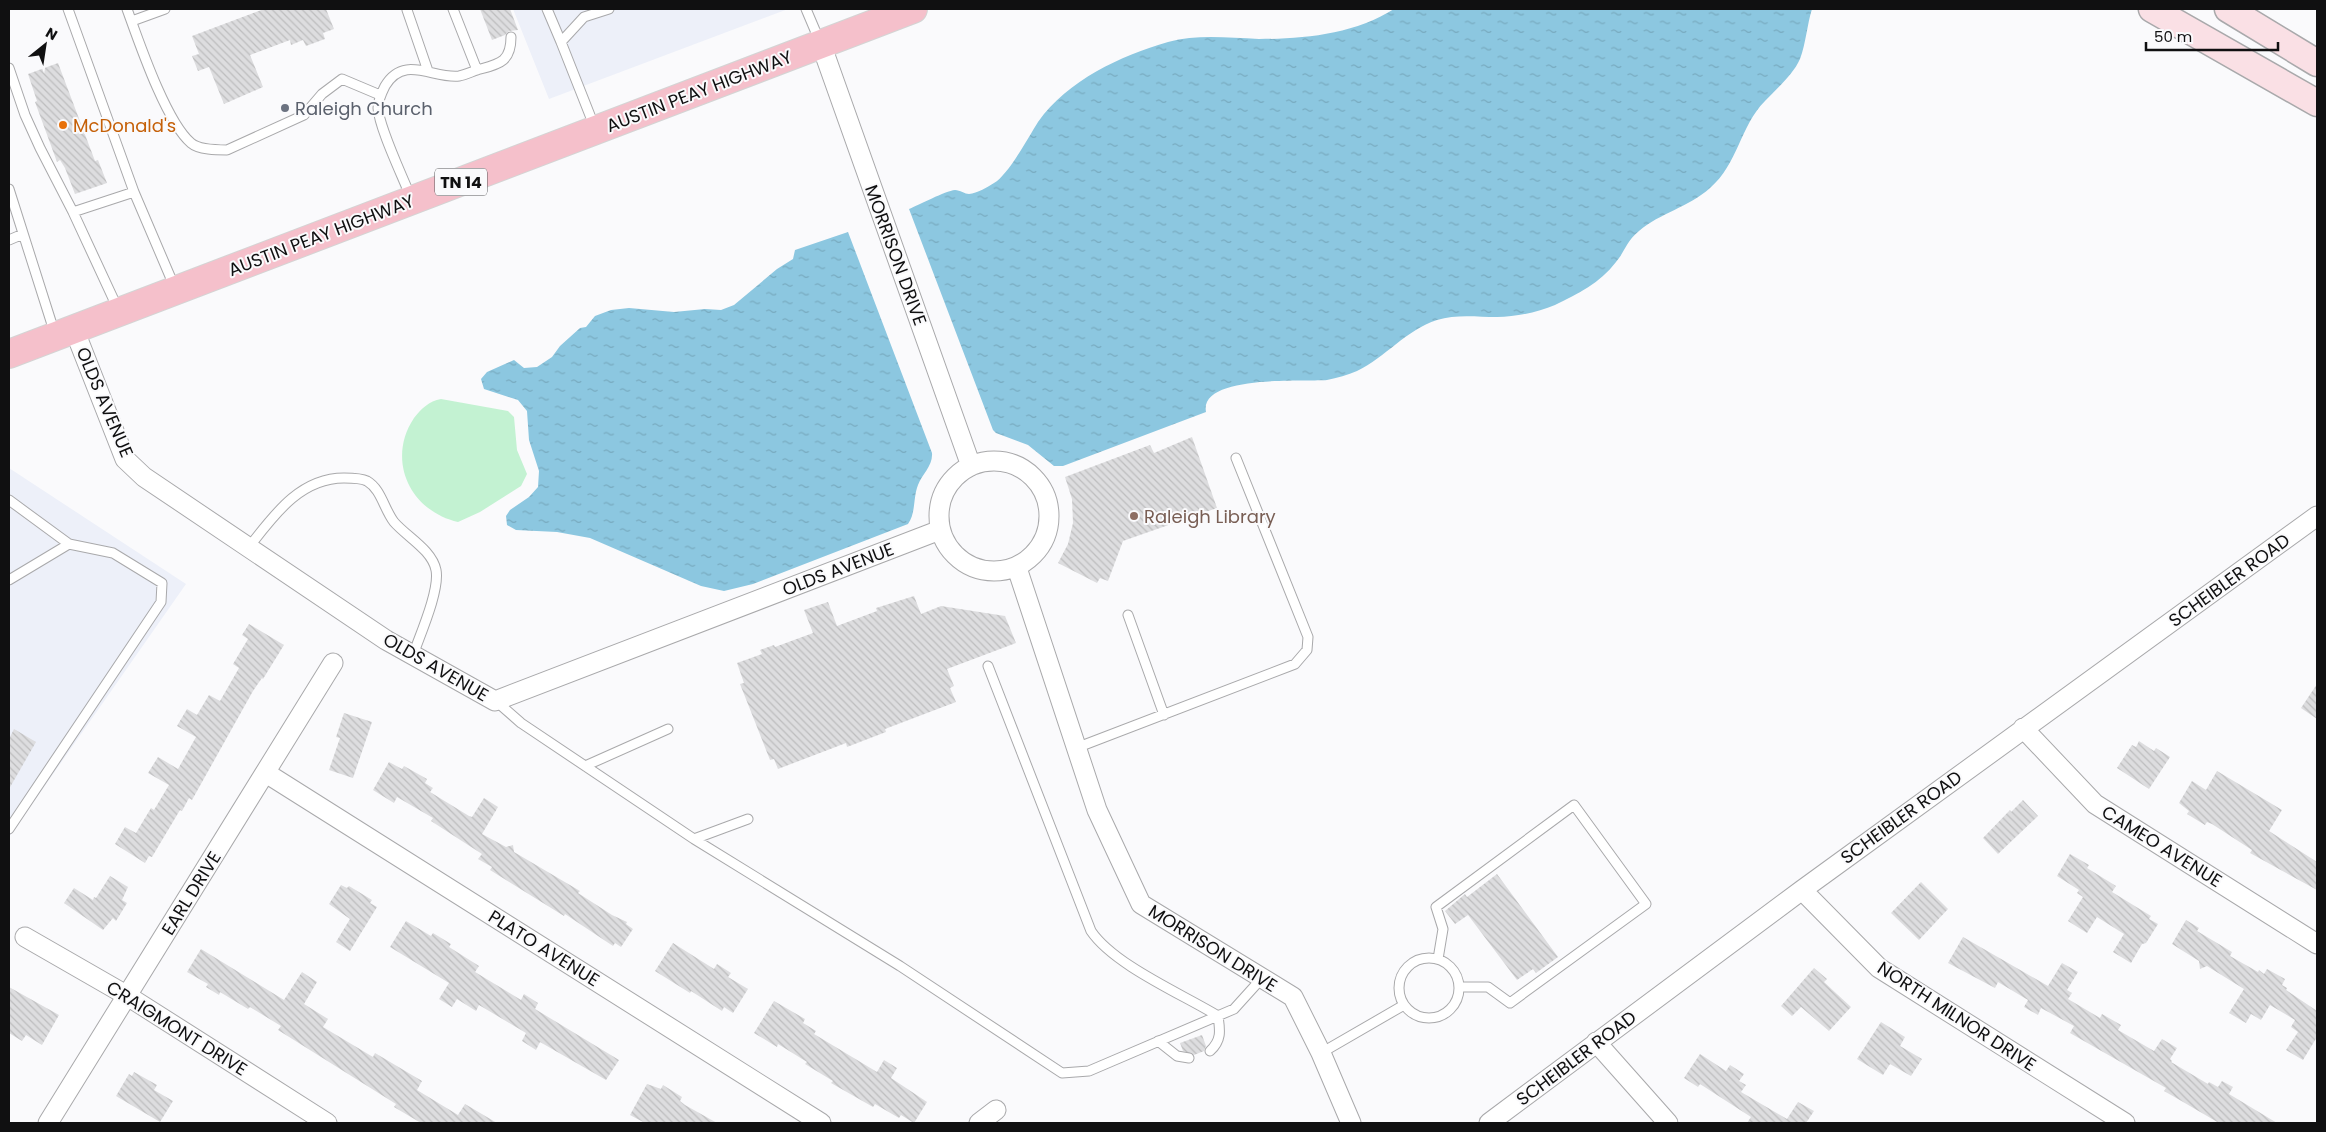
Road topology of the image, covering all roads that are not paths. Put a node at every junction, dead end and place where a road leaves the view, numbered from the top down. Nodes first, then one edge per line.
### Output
1 (68, 9) edge
2 (127, 9) edge
3 (165, 9) edge
4 (453, 9) edge
5 (547, 9) edge
6 (609, 9) edge
7 (806, 9) edge
8 (913, 9) edge
9 (2152, 9) edge
10 (2228, 9) edge
11 (407, 10) edge
12 (132, 21) junction
13 (510, 37) dead end
14 (561, 42) junction
15 (821, 44) junction
16 (2317, 63) edge
17 (9, 68) edge
18 (477, 70) junction
19 (428, 71) junction
20 (380, 95) junction
21 (2317, 103) edge
22 (596, 130) junction
23 (9, 189) edge
24 (134, 192) junction
25 (412, 200) junction
26 (73, 212) junction
27 (23, 234) junction
28 (9, 240) edge
29 (176, 290) junction
30 (119, 312) junction
31 (65, 333) junction
32 (9, 354) edge
33 (1236, 458) dead end
34 (971, 466) junction
35 (9, 500) edge
36 (2317, 516) edge
37 (940, 530) junction
38 (69, 544) junction
39 (249, 547) junction
40 (1017, 568) junction
41 (9, 580) edge
42 (1128, 615) dead end
43 (413, 655) junction
44 (333, 663) dead end
45 (988, 666) dead end
46 (495, 701) junction
47 (1164, 715) junction
48 (2023, 728) junction
49 (668, 729) dead end
50 (1076, 748) junction
51 (585, 766) junction
52 (266, 773) junction
53 (748, 819) dead end
54 (9, 829) edge
55 (694, 839) junction
56 (1802, 890) junction
57 (25, 937) dead end
58 (2317, 944) edge
59 (1438, 958) junction
60 (1262, 978) junction
61 (1460, 987) junction
62 (126, 995) junction
63 (1404, 1005) junction
64 (1218, 1016) junction
65 (1158, 1041) junction
66 (1596, 1042) junction
67 (1210, 1051) dead end
68 (1321, 1053) junction
69 (1188, 1058) dead end
70 (996, 1110) dead end
71 (48, 1123) edge
72 (327, 1123) edge
73 (821, 1123) edge
74 (979, 1123) edge
75 (1351, 1123) edge
76 (1489, 1123) edge
77 (1668, 1123) edge
78 (2125, 1123) edge

1 - 24 lane
2 - 12 lane
3 - 12 lane
4 - 18 lane
5 - 14 lane
6 - 14 lane
7 - 15 lane
8 - 15 main road, AUSTIN PEAY HIGHWAY / TN 14
9 - 21 main road
10 - 16 main road
11 - 19 lane
12 - 20 lane
13 - 18 lane
14 - 22 lane
15 - 22 main road, AUSTIN PEAY HIGHWAY / TN 14
15 - 34 street, MORRISON DRIVE
17 - 26 lane
18 - 19 lane
19 - 20 lane
20 - 25 lane
22 - 25 main road, AUSTIN PEAY HIGHWAY / TN 14
23 - 27 lane
24 - 26 lane
24 - 29 lane
25 - 29 main road, AUSTIN PEAY HIGHWAY / TN 14
26 - 30 lane
27 - 28 lane
27 - 31 lane
29 - 30 main road, AUSTIN PEAY HIGHWAY / TN 14
30 - 31 main road, AUSTIN PEAY HIGHWAY / TN 14
31 - 32 main road, AUSTIN PEAY HIGHWAY / TN 14
31 - 39 street, OLDS AVENUE
33 - 47 lane
34 - 37 street
34 - 40 street
35 - 38 lane
36 - 48 street, SCHEIBLER ROAD
37 - 40 street
37 - 46 street, OLDS AVENUE
38 - 41 lane
38 - 54 lane
39 - 43 street, OLDS AVENUE
39 - 43 lane
40 - 50 street, MORRISON DRIVE
42 - 47 lane
43 - 46 street, OLDS AVENUE
44 - 52 street, EARL DRIVE
45 - 64 lane
46 - 51 lane
47 - 50 lane
48 - 56 street, SCHEIBLER ROAD
48 - 58 street, CAMEO AVENUE
49 - 51 lane
50 - 60 street, MORRISON DRIVE
51 - 55 lane
52 - 62 street, EARL DRIVE
52 - 73 street, PLATO AVENUE
53 - 55 lane
55 - 65 lane
56 - 66 street, SCHEIBLER ROAD
56 - 78 street, NORTH MILNOR DRIVE
57 - 62 street, CRAIGMONT DRIVE
59 - 61 lane
59 - 61 lane
59 - 63 lane
60 - 64 lane
60 - 68 street, MORRISON DRIVE
61 - 63 lane
62 - 71 street, EARL DRIVE
62 - 72 street, CRAIGMONT DRIVE
63 - 68 lane
64 - 65 lane
64 - 67 lane
65 - 69 lane
66 - 76 street, SCHEIBLER ROAD
66 - 77 street
68 - 75 street, MORRISON DRIVE
70 - 74 street

